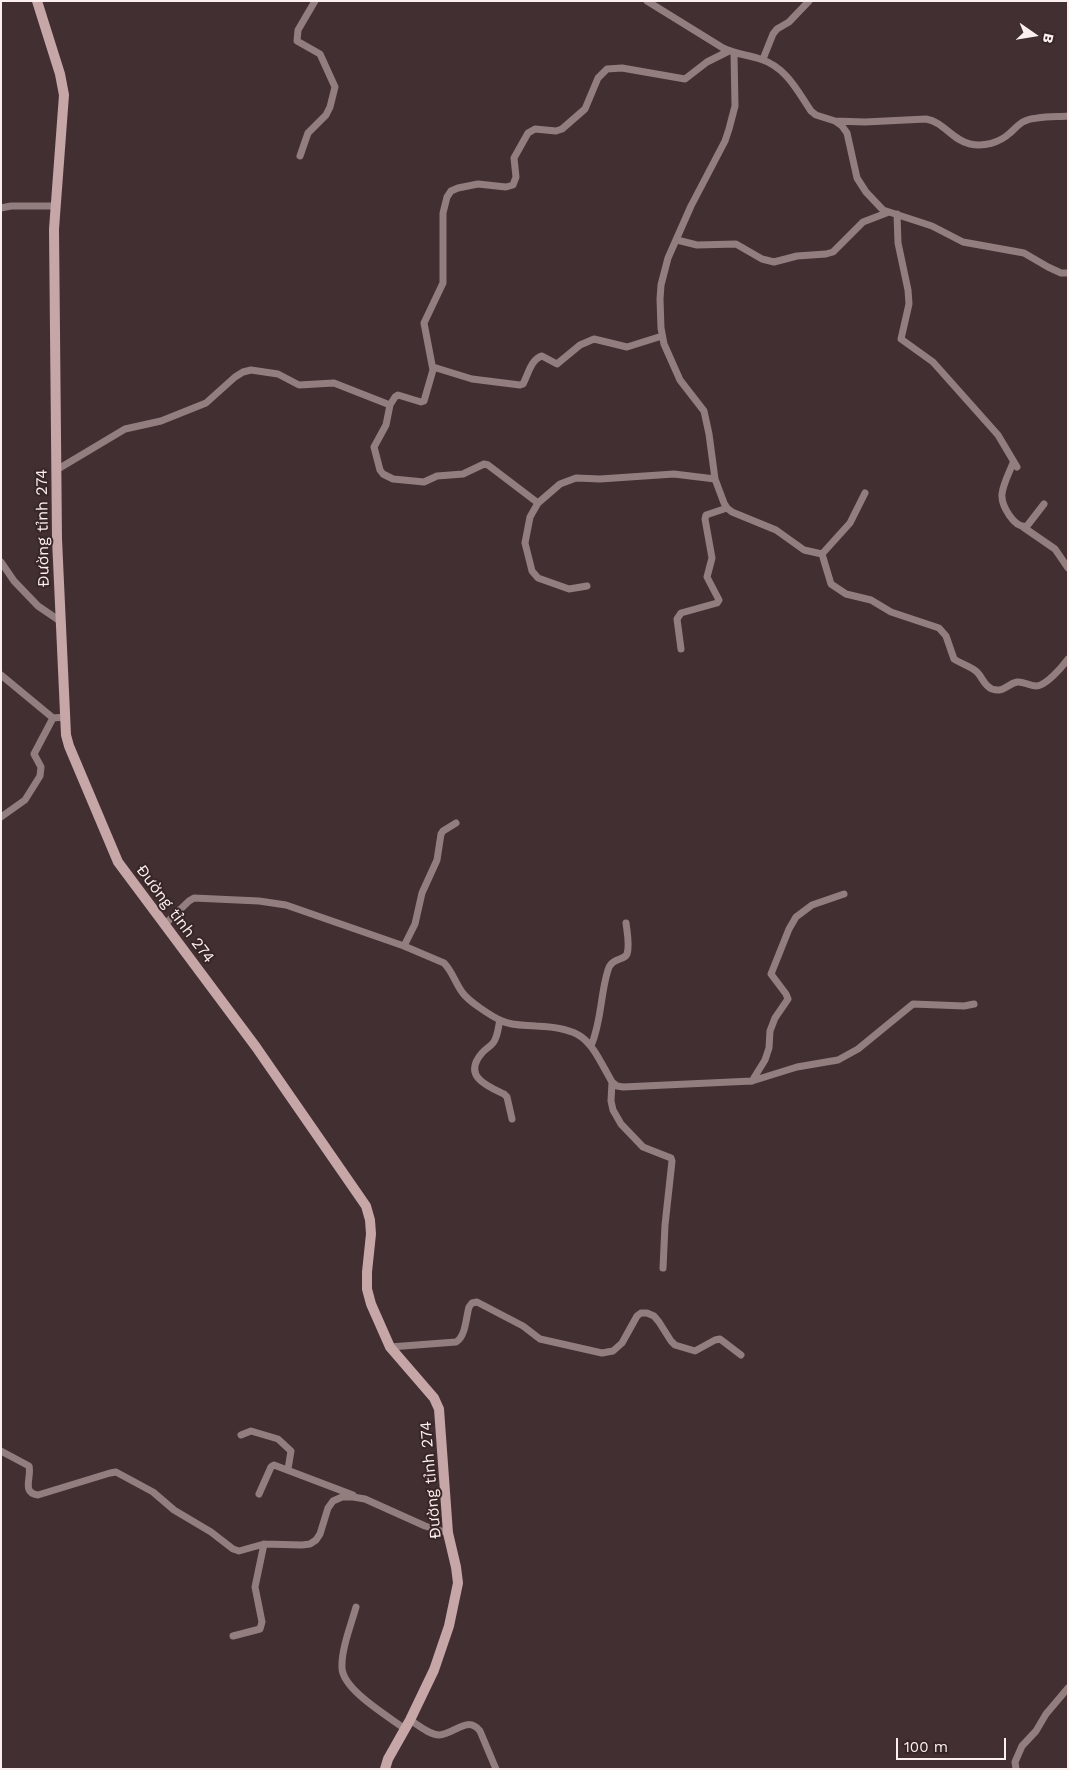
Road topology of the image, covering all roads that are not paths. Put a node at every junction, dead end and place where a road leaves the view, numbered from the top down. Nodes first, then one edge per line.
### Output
1 (37, 1) edge
2 (316, 1) edge
3 (647, 1) edge
4 (809, 1) edge
5 (731, 52) junction
6 (762, 59) junction
7 (1068, 116) edge
8 (835, 121) junction
9 (300, 156) dead end
10 (56, 206) junction
11 (1, 208) edge
12 (893, 213) junction
13 (677, 240) junction
14 (1068, 274) edge
15 (662, 336) junction
16 (433, 367) junction
17 (390, 405) junction
18 (58, 469) junction
19 (715, 479) junction
20 (865, 493) dead end
21 (538, 503) junction
22 (1044, 504) dead end
23 (727, 508) junction
24 (1023, 527) junction
25 (822, 554) junction
26 (1, 562) edge
27 (1068, 568) edge
28 (587, 586) dead end
29 (60, 621) junction
30 (682, 649) dead end
31 (1068, 659) edge
32 (1, 675) edge
33 (65, 717) junction
34 (53, 718) junction
35 (1, 817) edge
36 (456, 822) dead end
37 (844, 894) dead end
38 (626, 923) dead end
39 (164, 925) junction
40 (404, 946) junction
41 (974, 1004) dead end
42 (500, 1020) junction
43 (591, 1046) junction
44 (612, 1082) junction
45 (752, 1082) junction
46 (512, 1119) dead end
47 (663, 1268) dead end
48 (390, 1347) junction
49 (741, 1355) dead end
50 (241, 1435) dead end
51 (1, 1451) edge
52 (288, 1469) junction
53 (259, 1494) dead end
54 (365, 1499) junction
55 (448, 1533) junction
56 (264, 1544) junction
57 (356, 1607) dead end
58 (234, 1636) dead end
59 (1068, 1688) edge
60 (408, 1724) junction
61 (385, 1769) edge
62 (496, 1769) edge
63 (1016, 1769) edge

1 - 10 main road, Đường tỉnh 274
2 - 9 street
3 - 5 street
4 - 6 street
5 - 6 street
5 - 13 street
5 - 16 street
6 - 8 street
7 - 8 street
8 - 12 street
10 - 11 street
10 - 18 main road, Đường tỉnh 274
12 - 13 street
12 - 14 street
12 - 24 street
13 - 15 street
15 - 16 street
15 - 19 street
16 - 17 street
17 - 18 street
17 - 21 street
18 - 29 main road, Đường tỉnh 274
19 - 21 street
19 - 23 street
20 - 25 street
21 - 28 street
22 - 24 street
23 - 25 street
23 - 30 street
24 - 27 street
25 - 31 street
26 - 29 street
29 - 33 main road, Đường tỉnh 274
32 - 34 street
33 - 34 street
33 - 39 main road, Đường tỉnh 274
34 - 35 street
36 - 40 street
37 - 45 street
38 - 43 street
39 - 40 street
39 - 48 main road, Đường tỉnh 274
40 - 42 street
41 - 45 street
42 - 43 street
42 - 46 street
43 - 44 street
44 - 45 street
44 - 47 street
48 - 49 street
48 - 55 main road, Đường tỉnh 274
50 - 52 street
51 - 56 street
52 - 53 street
52 - 54 street
54 - 55 street
54 - 56 street
55 - 60 main road, Đường tỉnh 274
56 - 58 street
57 - 60 street
59 - 63 street
60 - 61 main road, Đường tỉnh 274
60 - 62 street

